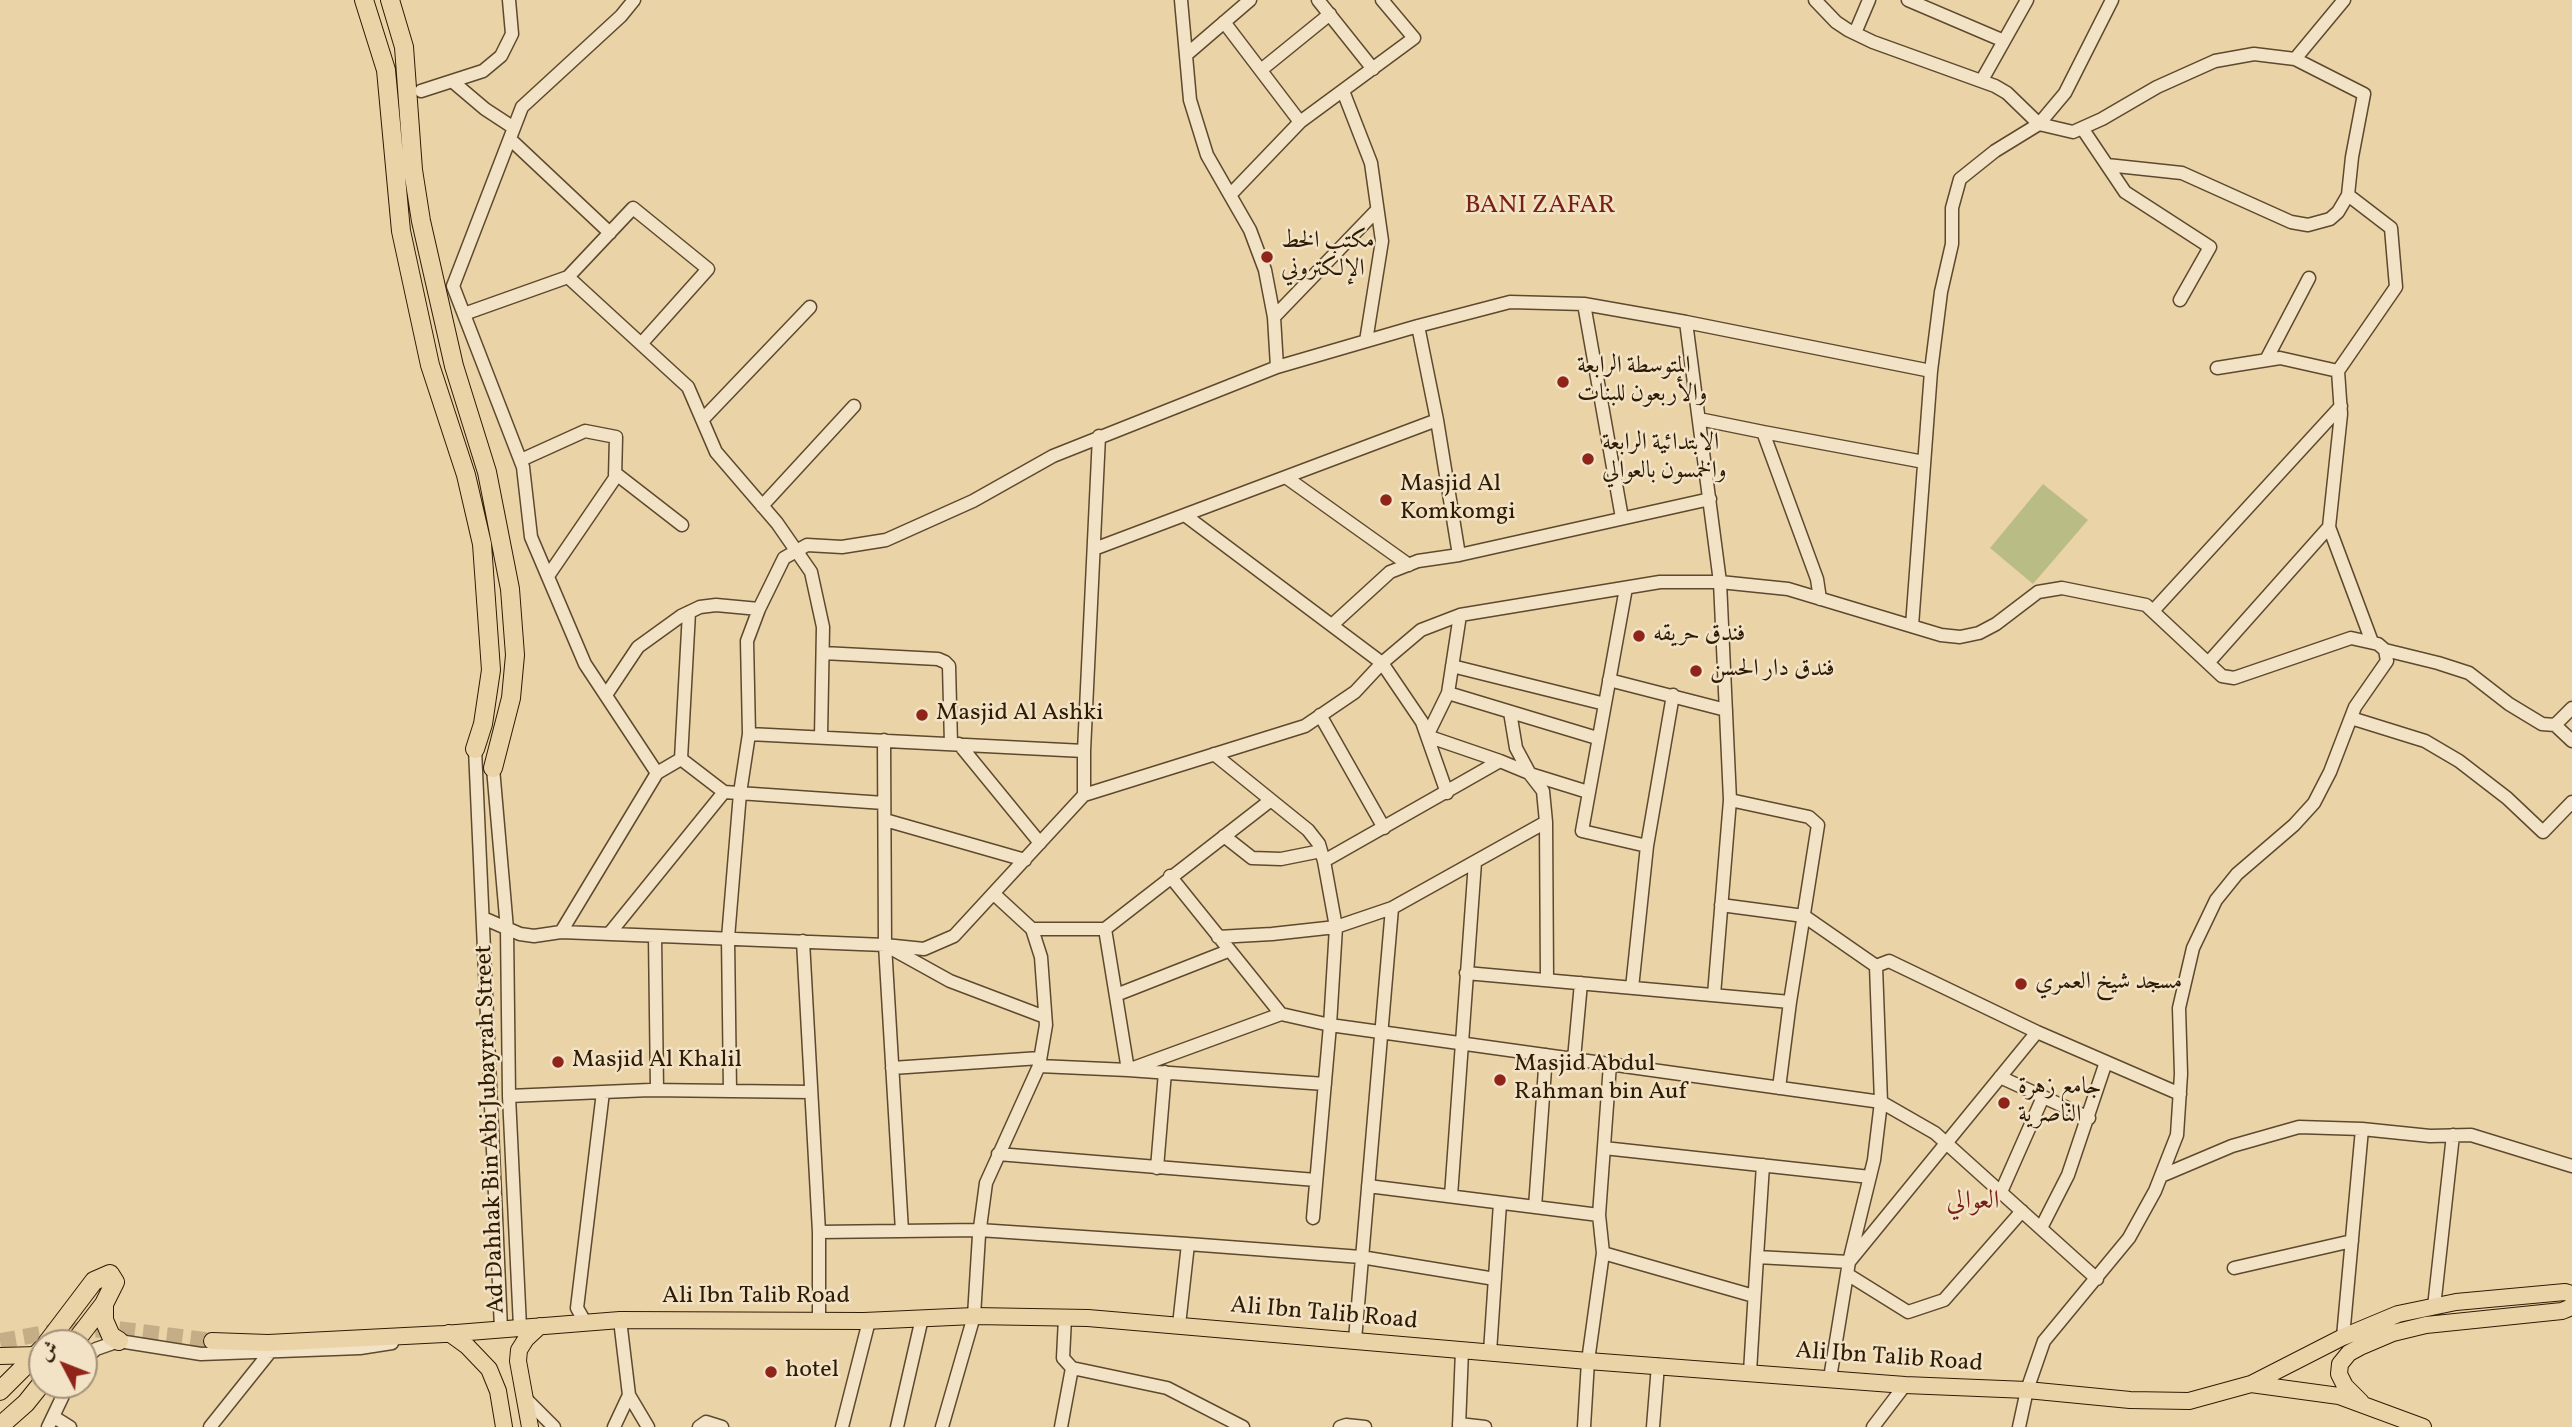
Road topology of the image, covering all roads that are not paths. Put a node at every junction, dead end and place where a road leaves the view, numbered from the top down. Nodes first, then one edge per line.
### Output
1 (364, 0) edge
2 (390, 0) edge
3 (509, 0) edge
4 (1181, 0) edge
5 (1250, 0) edge
6 (1318, 0) edge
7 (1382, 0) edge
8 (1815, 0) edge
9 (1869, 0) edge
10 (1908, 0) edge
11 (2027, 0) edge
12 (2112, 0) edge
13 (2344, 0) edge
14 (632, 1) edge
15 (1330, 15) junction
16 (1224, 22) junction
17 (1855, 33) junction
18 (2004, 41) junction
19 (1186, 55) junction
20 (2295, 59) junction
21 (1373, 69) junction
22 (1261, 70) junction
23 (1982, 80) junction
24 (452, 81) junction
25 (421, 90) dead end
26 (1343, 91) junction
27 (1300, 122) junction
28 (2039, 124) junction
29 (2082, 128) junction
30 (512, 134) junction
31 (2107, 165) junction
32 (1230, 195) junction
33 (2348, 195) junction
34 (1377, 210) junction
35 (610, 233) junction
36 (568, 277) junction
37 (2309, 278) dead end
38 (2180, 300) dead end
39 (1584, 304) junction
40 (810, 307) dead end
41 (464, 314) junction
42 (1274, 317) junction
43 (1686, 322) junction
44 (1418, 326) junction
45 (1366, 341) junction
46 (641, 344) junction
47 (2266, 360) junction
48 (1277, 367) junction
49 (2217, 368) dead end
50 (2338, 370) junction
51 (1931, 371) junction
52 (854, 406) dead end
53 (2340, 406) junction
54 (702, 419) junction
55 (1699, 419) junction
56 (1437, 420) junction
57 (1763, 432) junction
58 (1100, 436) junction
59 (521, 460) junction
60 (1924, 462) junction
61 (615, 473) junction
62 (1287, 478) junction
63 (1710, 499) junction
64 (762, 506) junction
65 (1186, 516) junction
66 (1622, 518) junction
67 (682, 525) dead end
68 (2329, 527) junction
69 (1094, 549) junction
70 (796, 551) junction
71 (1459, 555) junction
72 (1409, 565) junction
73 (548, 576) junction
74 (1720, 582) junction
75 (1626, 588) junction
76 (1820, 599) junction
77 (759, 609) junction
78 (2153, 611) junction
79 (690, 612) junction
80 (1460, 615) junction
81 (1332, 625) junction
82 (1912, 626) junction
83 (2372, 642) junction
84 (2385, 650) junction
85 (823, 653) junction
86 (1382, 663) junction
87 (2208, 663) junction
88 (1452, 666) junction
89 (1609, 680) junction
90 (1448, 693) junction
91 (606, 695) junction
92 (1673, 695) junction
93 (1605, 704) junction
94 (2572, 708) edge
95 (1726, 710) junction
96 (1510, 712) junction
97 (1320, 715) junction
98 (2351, 718) junction
99 (2555, 725) junction
100 (749, 734) junction
101 (1427, 736) junction
102 (821, 737) junction
103 (1597, 738) junction
104 (884, 740) junction
105 (2572, 741) edge
106 (955, 744) junction
107 (475, 749) joint
108 (1083, 751) junction
109 (1214, 754) junction
110 (681, 759) junction
111 (1500, 761) junction
112 (493, 768) joint
113 (657, 773) junction
114 (1530, 774) junction
115 (724, 792) junction
116 (1588, 792) junction
117 (740, 793) junction
118 (1447, 793) junction
119 (1084, 795) junction
120 (1271, 800) junction
121 (1730, 800) junction
122 (2572, 802) edge
123 (884, 803) junction
124 (885, 820) junction
125 (1546, 822) junction
126 (1384, 828) junction
127 (1224, 836) junction
128 (1040, 843) junction
129 (1647, 846) junction
130 (1323, 856) junction
131 (1025, 860) junction
132 (1475, 863) junction
133 (1170, 876) junction
134 (994, 894) junction
135 (1721, 905) junction
136 (1392, 908) junction
137 (1804, 916) junction
138 (483, 918) junction
139 (1336, 927) junction
140 (507, 929) junction
141 (1032, 929) junction
142 (1105, 929) junction
143 (561, 932) junction
144 (609, 934) junction
145 (655, 936) junction
146 (1218, 937) junction
147 (728, 938) junction
148 (803, 941) junction
149 (885, 945) junction
150 (1228, 951) junction
151 (1876, 966) junction
152 (1466, 973) junction
153 (1547, 980) junction
154 (1581, 983) junction
155 (1632, 988) junction
156 (1116, 995) junction
157 (1714, 995) junction
158 (1790, 1002) junction
159 (1281, 1014) junction
160 (1045, 1017) junction
161 (1330, 1025) junction
162 (1381, 1032) junction
163 (2037, 1032) junction
164 (1461, 1043) junction
165 (1546, 1055) junction
166 (1574, 1059) junction
167 (1040, 1062) junction
168 (2106, 1062) junction
169 (1610, 1065) junction
170 (892, 1068) junction
171 (1128, 1070) junction
172 (1165, 1072) junction
173 (2000, 1077) junction
174 (1325, 1084) junction
175 (1779, 1088) junction
176 (657, 1090) junction
177 (730, 1091) junction
178 (603, 1092) junction
179 (811, 1092) junction
180 (2180, 1094) junction
181 (509, 1096) junction
182 (2043, 1097) junction
183 (1881, 1102) junction
184 (2089, 1118) junction
185 (2362, 1129) junction
186 (2453, 1135) junction
187 (1946, 1143) junction
188 (1604, 1148) junction
189 (998, 1154) junction
190 (1763, 1165) junction
191 (2572, 1166) edge
192 (1157, 1168) junction
193 (2161, 1176) junction
194 (1870, 1177) junction
195 (1316, 1180) junction
196 (1368, 1186) junction
197 (2001, 1192) junction
198 (1451, 1196) junction
199 (1500, 1203) junction
200 (1535, 1207) junction
201 (2022, 1211) junction
202 (1599, 1215) junction
203 (1313, 1218) dead end
204 (2041, 1228) junction
205 (979, 1230) junction
206 (902, 1231) junction
207 (819, 1232) junction
208 (2352, 1241) junction
209 (1188, 1244) junction
210 (1602, 1253) junction
211 (1361, 1257) junction
212 (1757, 1257) junction
213 (1848, 1268) junction
214 (2234, 1268) dead end
215 (1495, 1279) junction
216 (2097, 1279) junction
217 (2572, 1294) edge
218 (1754, 1296) junction
219 (104, 1304) junction
220 (2434, 1307) junction
221 (2572, 1307) edge
222 (974, 1315) junction
223 (922, 1318) junction
224 (1066, 1318) junction
225 (620, 1320) junction
226 (819, 1321) junction
227 (869, 1321) junction
228 (585, 1322) junction
229 (1180, 1325) junction
230 (540, 1326) junction
231 (520, 1327) junction
232 (500, 1328) junction
233 (57, 1329) edge
234 (85, 1329) edge
235 (446, 1334) junction
236 (2343, 1337) junction
237 (1354, 1340) junction
238 (119, 1341) junction
239 (212, 1341) tunnel mouth
240 (98, 1348) edge
241 (1462, 1350) junction
242 (28, 1351) edge
243 (270, 1352) junction
244 (1490, 1352) junction
245 (0, 1356) edge
246 (28, 1361) edge
247 (1588, 1361) junction
248 (1658, 1365) junction
249 (1072, 1368) junction
250 (1750, 1371) junction
251 (1830, 1378) junction
252 (2251, 1384) junction
253 (1905, 1385) junction
254 (2028, 1390) junction
255 (0, 1391) edge
256 (629, 1395) junction
257 (524, 1397) junction
258 (29, 1399) edge
259 (62, 1399) edge
260 (2365, 1406) junction
261 (51, 1422) edge
262 (0, 1426) edge
263 (1459, 1426) edge
264 (2416, 1426) edge
265 (69, 1427) edge
266 (210, 1427) edge
267 (504, 1427) edge
268 (530, 1427) edge
269 (554, 1427) edge
270 (614, 1427) edge
271 (648, 1427) edge
272 (699, 1427) edge
273 (722, 1427) edge
274 (842, 1427) edge
275 (897, 1427) edge
276 (942, 1427) edge
277 (1061, 1427) edge
278 (1244, 1427) edge
279 (1340, 1427) edge
280 (1365, 1427) edge
281 (1485, 1427) edge
282 (1584, 1427) edge
283 (1653, 1427) edge
284 (1873, 1427) edge
285 (2020, 1427) edge

1 - 107 highway
2 - 112 highway
3 - 24 street
4 - 19 street
5 - 16 street
6 - 15 street
7 - 21 street
8 - 17 street
9 - 17 street
10 - 18 street
11 - 18 street
12 - 28 street
13 - 20 street
14 - 30 street
15 - 21 street
15 - 22 street
16 - 19 street
16 - 22 street
17 - 23 street
18 - 23 street
19 - 32 street
20 - 29 street
20 - 33 street
21 - 26 street
22 - 27 street
23 - 28 street
24 - 25 street
24 - 30 street
26 - 27 street
26 - 34 street
27 - 32 street
28 - 29 street
28 - 51 street
29 - 31 street
30 - 35 street
30 - 41 street
31 - 33 street
31 - 38 street
32 - 42 street
33 - 50 street
34 - 42 street
34 - 45 street
35 - 36 street
35 - 46 street
36 - 41 street
36 - 46 street
37 - 47 street
39 - 43 street
39 - 44 street
39 - 66 street
40 - 54 street
41 - 59 street
42 - 48 street
43 - 51 street
43 - 55 street
44 - 45 street
44 - 56 street
45 - 48 street
46 - 54 street
47 - 49 street
47 - 50 street
48 - 58 street
50 - 53 street
51 - 60 street
52 - 64 street
53 - 68 street
53 - 78 street
54 - 64 street
55 - 57 street
55 - 63 street
56 - 62 street
56 - 71 street
57 - 60 street
57 - 76 street
58 - 69 street
58 - 70 street
59 - 61 street
59 - 73 street
60 - 82 street
61 - 67 street
61 - 73 street
62 - 65 street
62 - 72 street
63 - 66 street
63 - 74 street
64 - 70 street
65 - 69 street
65 - 81 street
66 - 71 street
68 - 83 street
68 - 87 street
69 - 108 street
70 - 77 street
70 - 85 street
71 - 72 street
72 - 81 street
73 - 91 street
74 - 75 street
74 - 76 street
74 - 95 street
75 - 80 street
75 - 89 street
76 - 82 street
77 - 79 street
77 - 100 street
78 - 82 street
78 - 87 street
79 - 91 street
79 - 110 street
80 - 86 street
80 - 88 street
81 - 86 street
83 - 84 street
83 - 87 street
84 - 98 street
84 - 99 street
85 - 102 street
85 - 106 street
86 - 97 street
86 - 101 street
88 - 90 street
88 - 93 street
89 - 92 street
89 - 93 street
90 - 96 street
90 - 101 street
91 - 113 street
92 - 95 street
92 - 129 street
93 - 103 street
94 - 99 street
95 - 121 street
96 - 103 street
96 - 114 street
97 - 109 street
97 - 126 street
98 - 122 street
98 - 180 street
99 - 105 street
100 - 102 street
100 - 117 street
101 - 111 street
101 - 118 street
102 - 104 street
103 - 116 street
104 - 106 street
104 - 123 street
106 - 108 street
106 - 128 street
107 - 138 street
108 - 119 street
109 - 119 street
109 - 120 street
110 - 113 street
110 - 115 street
111 - 114 street
111 - 118 street
112 - 140 street, Ad Dahhak Bin Abi Jubayrah Street
113 - 143 street
114 - 116 street
114 - 125 street
115 - 117 street
115 - 144 street
116 - 129 street
117 - 123 street
117 - 147 street
118 - 126 street
119 - 128 street
120 - 127 street
120 - 130 street
121 - 135 street
121 - 137 street
123 - 124 street
124 - 131 street
124 - 149 street
125 - 132 street
125 - 153 street
126 - 130 street
127 - 130 street
127 - 133 street
128 - 131 street
129 - 155 street
130 - 139 street
131 - 134 street
132 - 136 street
132 - 152 street
133 - 142 street
133 - 146 street
134 - 141 street
134 - 149 street
135 - 137 street
135 - 157 street
136 - 139 street
136 - 162 street
137 - 151 street
137 - 158 street
138 - 140 street
138 - 232 street
139 - 146 street
139 - 161 street
140 - 143 street
140 - 181 street, Ad Dahhak Bin Abi Jubayrah Street
141 - 142 street
141 - 160 street
142 - 156 street
143 - 144 street
144 - 145 street
145 - 147 street
145 - 176 street
146 - 150 street
147 - 148 street
147 - 177 street
148 - 149 street
148 - 179 street
149 - 160 street
149 - 170 street
150 - 156 street
150 - 159 street
151 - 163 street
151 - 183 street
152 - 153 street
152 - 164 street
153 - 154 street
154 - 155 street
154 - 166 street
155 - 157 street
156 - 171 street
157 - 158 street
158 - 175 street
159 - 161 street
159 - 171 street
160 - 167 street
161 - 162 street
161 - 174 street
162 - 164 street
162 - 196 street
163 - 168 street
163 - 173 street
164 - 165 street
164 - 198 street
165 - 166 street
165 - 200 street
166 - 169 street
167 - 170 street
167 - 171 street
167 - 189 street
168 - 180 street
168 - 184 street
169 - 175 street
169 - 188 street
170 - 206 street
171 - 172 street
172 - 174 street
172 - 192 street
173 - 182 street
173 - 187 street
174 - 195 street
175 - 183 street
176 - 177 street
176 - 178 street
177 - 179 street
178 - 181 street
178 - 228 street
179 - 207 street
180 - 193 street
181 - 231 street, Ad Dahhak Bin Abi Jubayrah Street
182 - 184 street
182 - 197 street
183 - 187 street
183 - 194 street
184 - 204 street
185 - 186 street
185 - 193 street
185 - 208 street
186 - 191 street
186 - 220 street
187 - 197 street
187 - 213 street
188 - 190 street
188 - 202 street
189 - 192 street
189 - 205 street
190 - 194 street
190 - 212 street
192 - 195 street
193 - 216 street
194 - 213 street
195 - 203 street
196 - 198 street
196 - 211 street
197 - 201 street
198 - 199 street
199 - 200 street
199 - 215 street
200 - 202 street
201 - 204 street
201 - 213 street
202 - 210 street
204 - 216 street
205 - 206 street
205 - 209 street
205 - 222 street
206 - 207 street
207 - 226 street
208 - 214 street
208 - 236 street
209 - 211 street
209 - 229 street
210 - 218 street
210 - 247 street
211 - 215 street
211 - 237 street
212 - 213 street
212 - 218 street
213 - 251 street
215 - 244 street
216 - 254 street
217 - 220 main road
218 - 250 street
219 - 233 highway
219 - 234 highway
219 - 238 highway
220 - 236 main road
221 - 260 main road
222 - 223 main road, Ali Ibn Talib Road
222 - 224 main road, Ali Ibn Talib Road
222 - 276 street
223 - 227 main road, Ali Ibn Talib Road
223 - 275 street
224 - 229 main road, Ali Ibn Talib Road
224 - 249 street
225 - 226 main road, Ali Ibn Talib Road
225 - 228 main road, Ali Ibn Talib Road
225 - 256 street
226 - 227 main road, Ali Ibn Talib Road
227 - 274 street
228 - 230 main road, Ali Ibn Talib Road
229 - 237 main road, Ali Ibn Talib Road
230 - 231 main road, Ali Ibn Talib Road
230 - 257 main road
231 - 232 main road, Ali Ibn Talib Road
232 - 235 main road, Ali Ibn Talib Road
235 - 239 main road, Ali Ibn Talib Road
235 - 243 street
235 - 267 main road
236 - 252 main road
237 - 241 main road, Ali Ibn Talib Road
238 - 240 street
238 - 243 street
241 - 244 main road, Ali Ibn Talib Road
241 - 263 street
242 - 245 main road
243 - 266 street
244 - 247 main road, Ali Ibn Talib Road
246 - 255 highway
247 - 248 main road, Ali Ibn Talib Road
247 - 282 street
248 - 250 main road, Ali Ibn Talib Road
248 - 283 street
249 - 277 street
249 - 278 street
250 - 251 main road, Ali Ibn Talib Road
251 - 253 main road, Ali Ibn Talib Road
252 - 254 main road, Ali Ibn Talib Road
252 - 260 main road, Ali Ibn Talib Road
253 - 254 main road, Ali Ibn Talib Road
253 - 284 street
254 - 285 street
256 - 270 street
256 - 271 street
257 - 268 main road
257 - 269 street
258 - 262 highway
259 - 261 street
260 - 264 main road, Ali Ibn Talib Road
261 - 265 street
263 - 281 street
272 - 273 street
279 - 280 street

